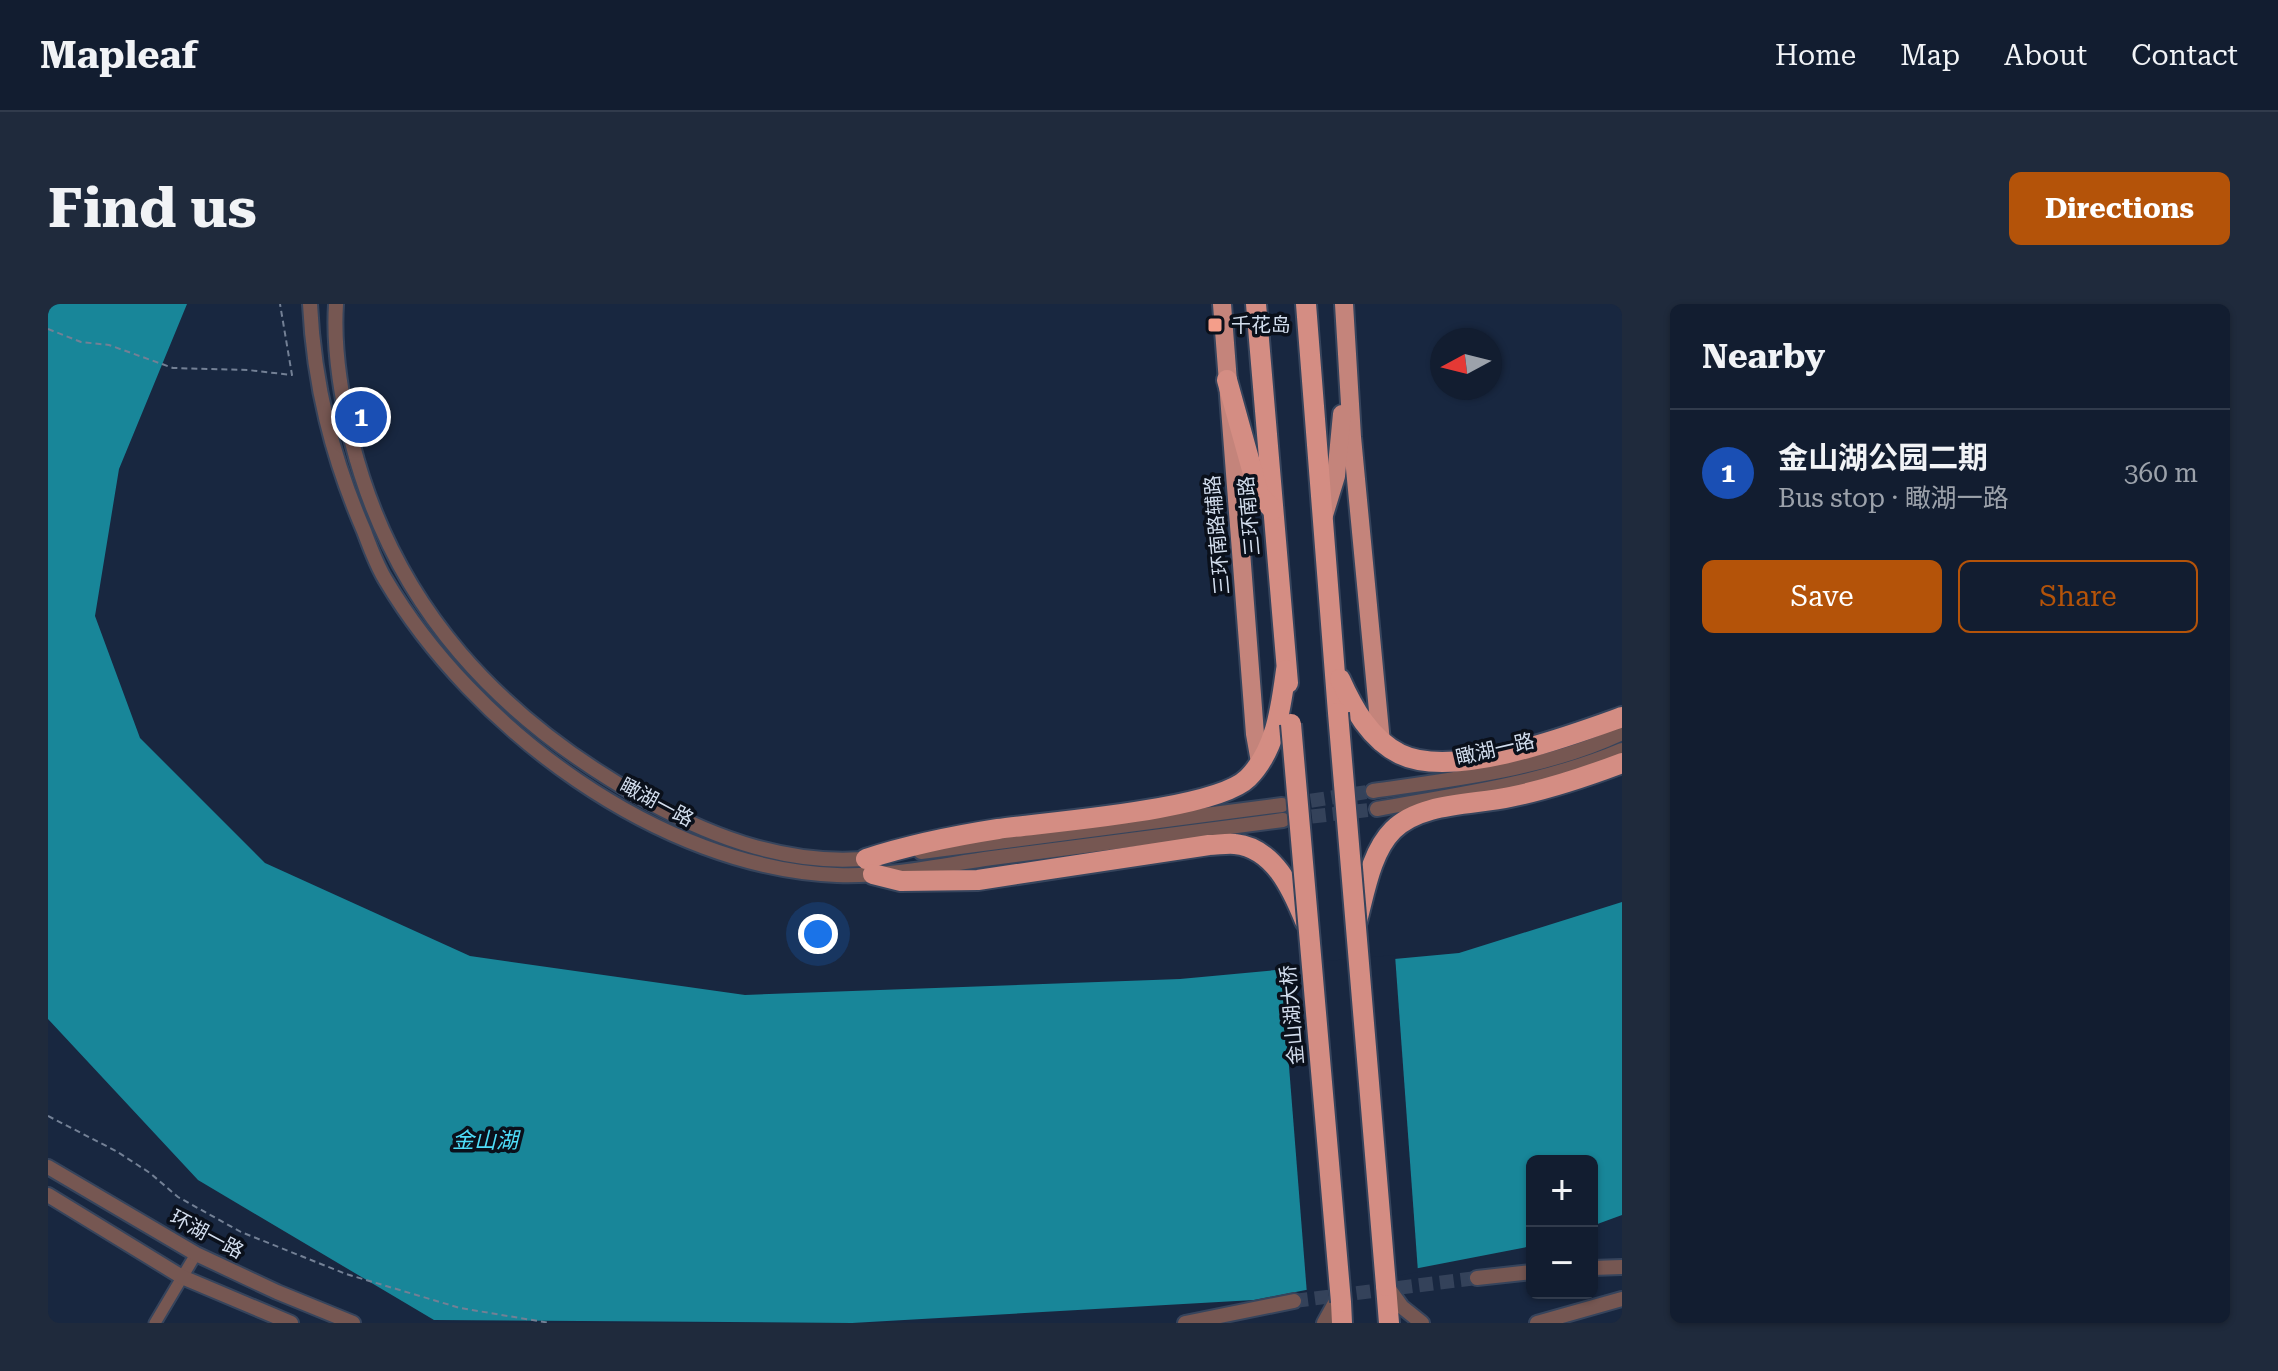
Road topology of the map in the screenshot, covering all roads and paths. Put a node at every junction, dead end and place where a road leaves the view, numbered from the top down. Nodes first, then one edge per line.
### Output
1 (280, 304) edge
2 (310, 304) edge
3 (336, 304) edge
4 (1222, 304) edge
5 (1256, 304) edge
6 (1306, 304) edge
7 (1344, 304) edge
8 (48, 329) edge
9 (1227, 380) junction
10 (1350, 393) junction
11 (1273, 510) junction
12 (1323, 518) junction
13 (1335, 668) junction
14 (1286, 670) junction
15 (1622, 717) edge
16 (1291, 724) joint
17 (1622, 733) edge
18 (1381, 742) junction
19 (1622, 750) edge
20 (1260, 762) junction
21 (1622, 763) edge
22 (1373, 791) tunnel mouth
23 (1377, 809) tunnel mouth
24 (1282, 813) tunnel mouth
25 (869, 866) junction
26 (1356, 924) junction
27 (1309, 930) junction
28 (48, 1116) edge
29 (48, 1167) edge
30 (48, 1195) edge
31 (196, 1254) junction
32 (1622, 1267) edge
33 (1598, 1268) edge
34 (1526, 1273) edge
35 (182, 1277) junction
36 (1477, 1278) tunnel mouth
37 (1386, 1286) junction
38 (1340, 1298) junction
39 (1622, 1299) edge
40 (1294, 1301) tunnel mouth
41 (155, 1323) edge
42 (291, 1323) edge
43 (353, 1323) edge
44 (550, 1323) edge
45 (1185, 1323) edge
46 (1324, 1323) edge
47 (1342, 1323) edge
48 (1389, 1323) edge
49 (1422, 1323) edge
50 (1537, 1323) edge

1 - 8 path
2 - 25 street, 瞰湖一路
3 - 25 street, 瞰湖一路
4 - 9 main road, 三环南路辅路
5 - 11 highway, 三环南路
6 - 12 highway
7 - 10 main road
9 - 11 highway
9 - 20 main road, 三环南路辅路
10 - 12 main road
10 - 18 main road
11 - 14 highway, 三环南路
12 - 13 highway
13 - 18 highway
13 - 26 highway, bridge
14 - 16 highway, 三环南路
14 - 20 highway
15 - 18 highway
16 - 27 highway, 金山湖大桥, bridge
17 - 22 street, 瞰湖一路
19 - 23 street, 瞰湖一路
20 - 25 highway
21 - 26 highway
24 - 25 street, 瞰湖一路
25 - 27 highway
26 - 37 highway, bridge
27 - 38 highway, 金山湖大桥, bridge
28 - 44 path
29 - 31 street, 环湖一路
30 - 35 street
31 - 35 street
31 - 43 street, 环湖一路
32 - 33 street
34 - 36 street
35 - 41 street
35 - 42 street
37 - 48 highway
37 - 49 street
38 - 46 street
38 - 47 highway
39 - 50 street
40 - 45 street

